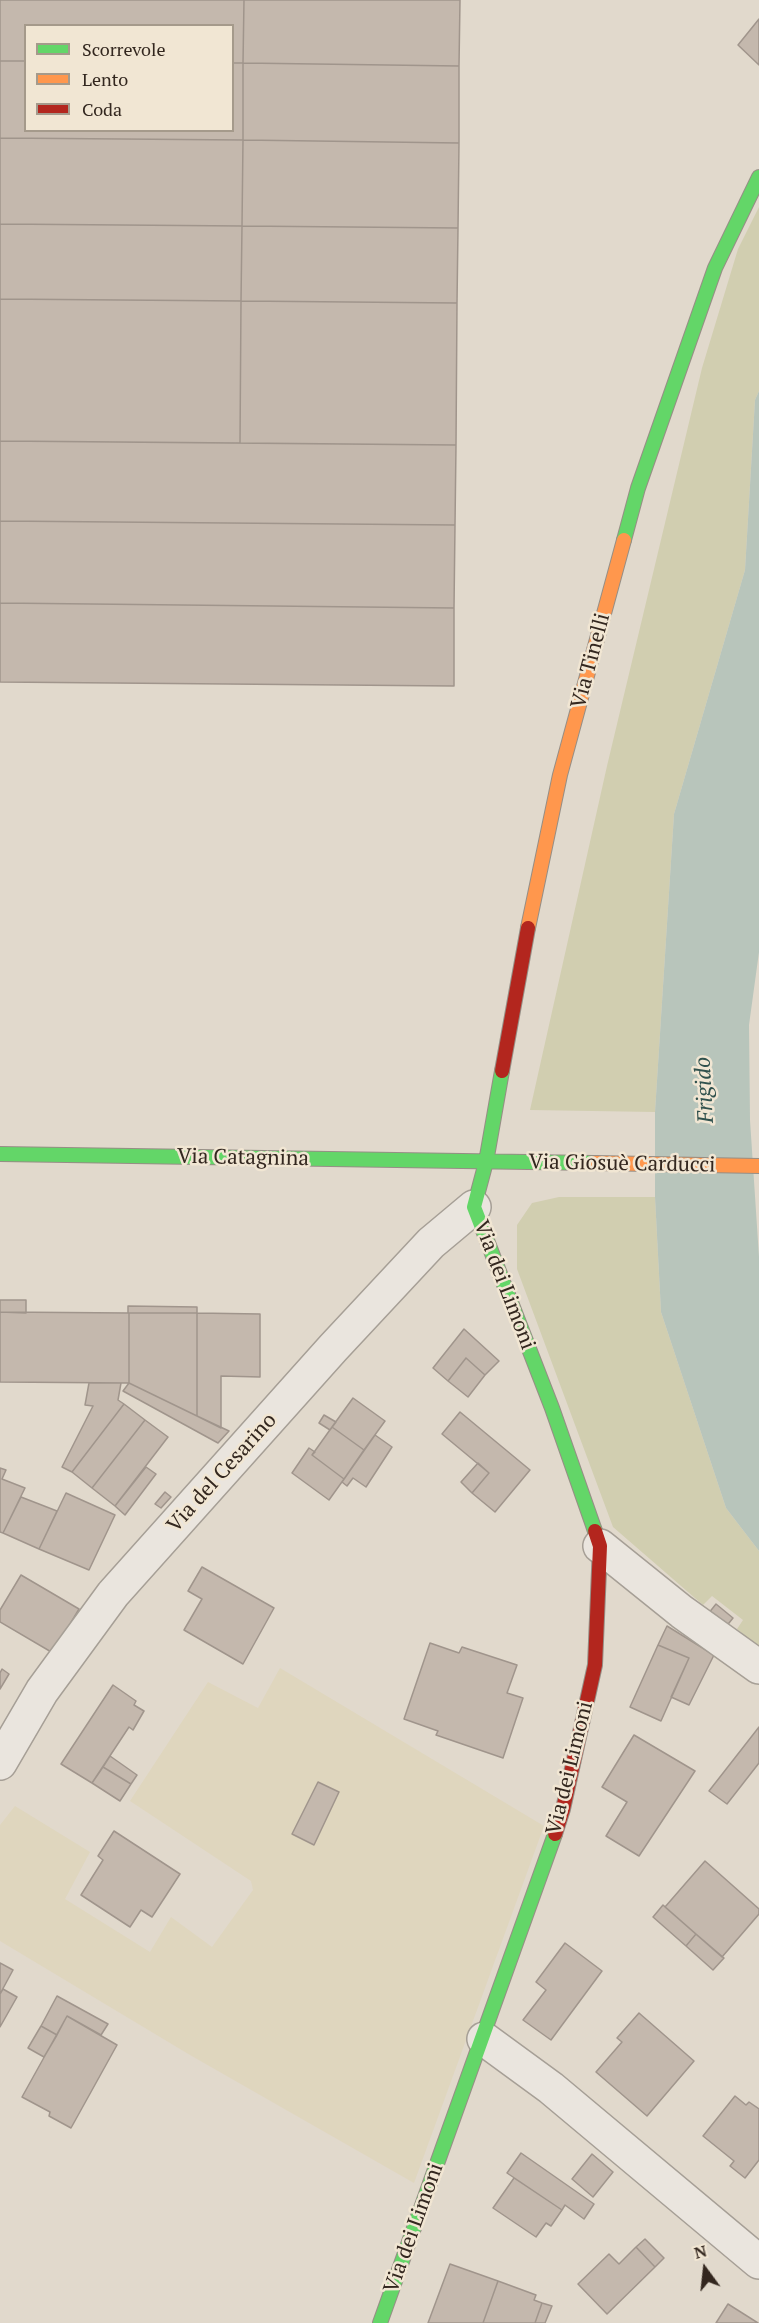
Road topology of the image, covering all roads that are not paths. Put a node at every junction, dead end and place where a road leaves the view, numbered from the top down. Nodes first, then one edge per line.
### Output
1 (759, 177) edge
2 (0, 1154) edge
3 (486, 1162) junction
4 (759, 1166) edge
5 (474, 1208) junction
6 (600, 1546) junction
7 (759, 1667) edge
8 (0, 1763) edge
9 (484, 2039) junction
10 (759, 2262) edge
11 (380, 2323) edge

1 - 3 street, Via Tinelli
2 - 3 street, Via Catagnina
3 - 4 street, Via Giosuè Carducci
3 - 5 street, Via Tinelli
5 - 6 street, Via dei Limoni
5 - 8 street, Via del Cesarino
6 - 7 street
6 - 9 street, Via dei Limoni
9 - 10 street
9 - 11 street, Via dei Limoni

